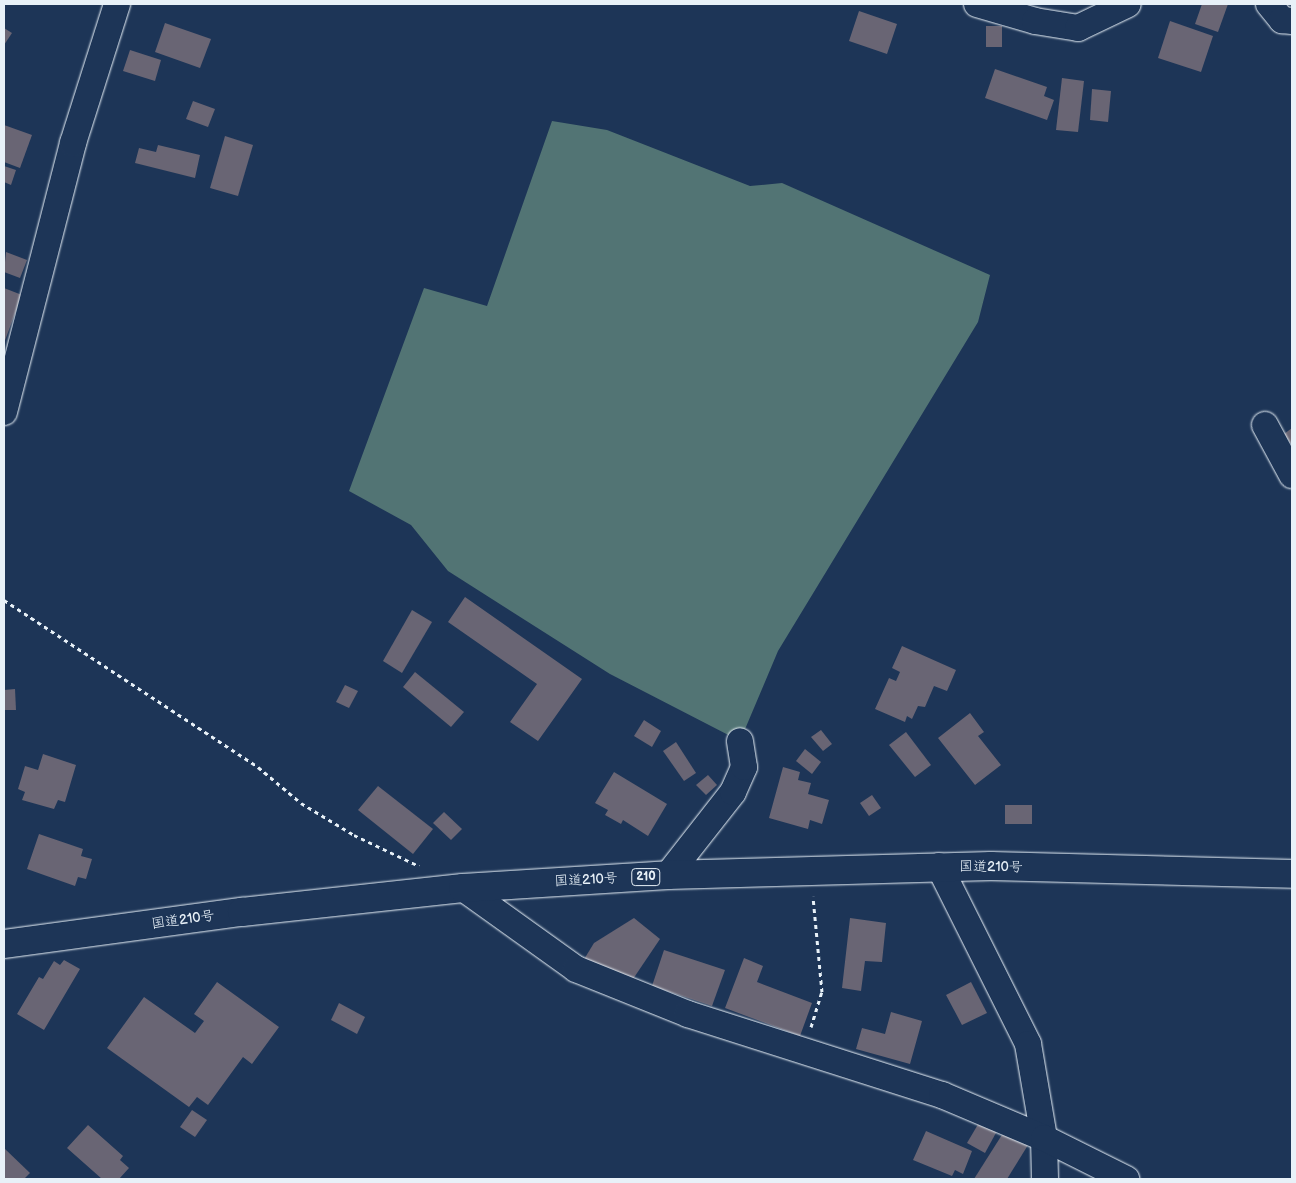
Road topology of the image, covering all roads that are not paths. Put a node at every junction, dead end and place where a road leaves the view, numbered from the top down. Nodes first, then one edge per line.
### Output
1 (117, 4) edge
2 (977, 4) edge
3 (1127, 4) edge
4 (1270, 4) edge
5 (1292, 21) edge
6 (4, 412) edge
7 (1265, 425) dead end
8 (1292, 475) edge
9 (740, 741) dead end
10 (939, 866) junction
11 (1292, 874) edge
12 (668, 875) junction
13 (463, 888) junction
14 (4, 944) edge
15 (1044, 1138) junction
16 (1045, 1179) edge
17 (1126, 1179) edge

1 - 6 street
2 - 3 street
4 - 5 street
7 - 8 street
9 - 12 street
10 - 11 highway, 国道210号 / 210
10 - 12 highway, 国道210号 / 210
10 - 15 street
12 - 13 highway, 国道210号 / 210
13 - 14 highway, 国道210号 / 210
13 - 15 street
15 - 16 street
15 - 17 street

